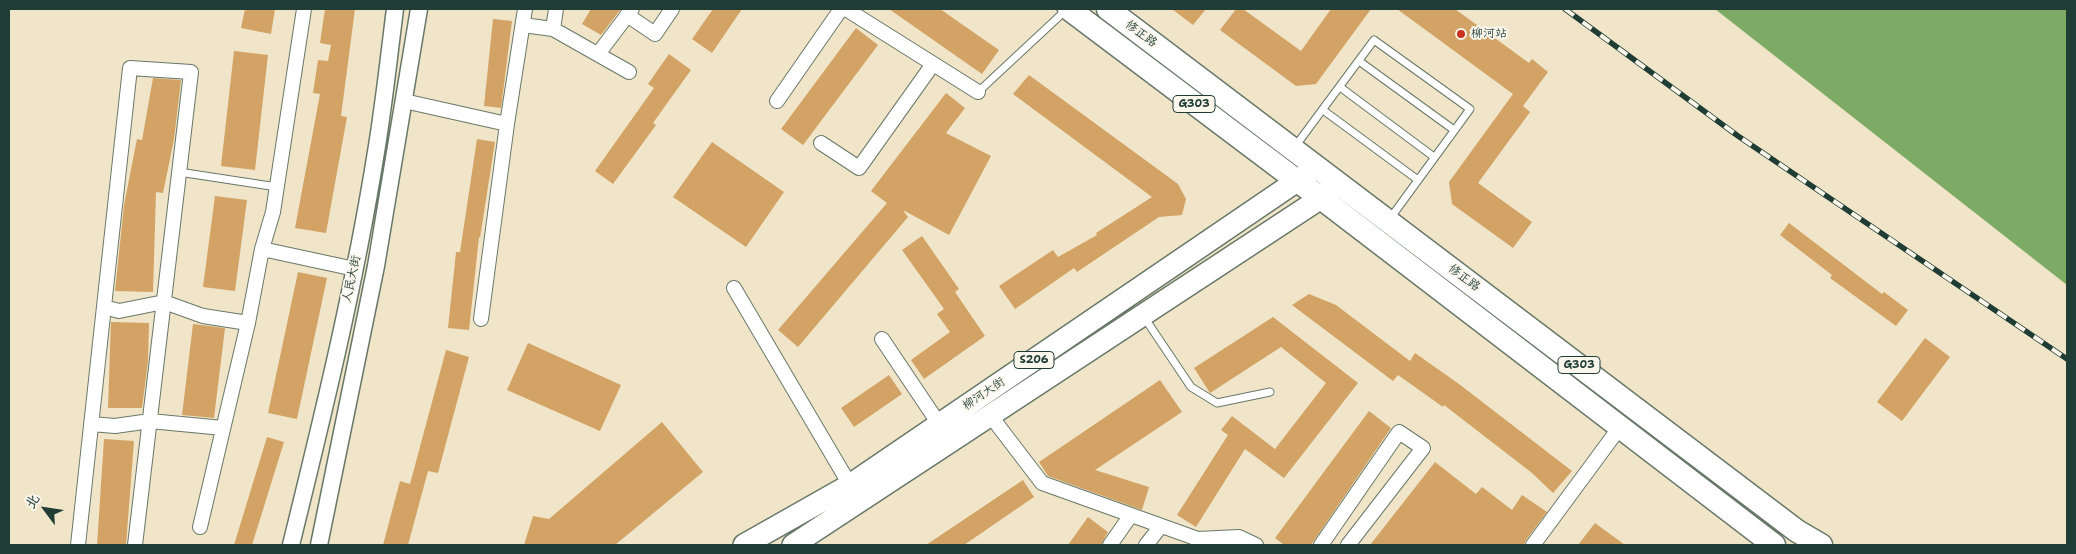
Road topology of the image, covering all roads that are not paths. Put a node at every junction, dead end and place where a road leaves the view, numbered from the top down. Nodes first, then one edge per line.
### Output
1 (304, 9) edge
2 (395, 9) edge
3 (419, 9) edge
4 (525, 9) edge
5 (556, 9) edge
6 (672, 9) edge
7 (841, 9) edge
8 (846, 9) edge
9 (1068, 9) edge
10 (1108, 9) edge
11 (630, 12) edge
12 (523, 25) junction
13 (553, 29) junction
14 (598, 54) junction
15 (1358, 61) junction
16 (933, 64) junction
17 (630, 72) dead end
18 (1340, 87) junction
19 (978, 92) joint
20 (404, 101) junction
21 (777, 102) dead end
22 (1323, 110) junction
23 (507, 124) junction
24 (1454, 130) junction
25 (821, 143) dead end
26 (1294, 148) junction
27 (1434, 156) junction
28 (1319, 167) junction
29 (179, 172) junction
30 (1296, 180) junction
31 (1418, 180) junction
32 (1339, 183) junction
33 (277, 187) junction
34 (1321, 198) junction
35 (1389, 220) junction
36 (262, 249) junction
37 (355, 268) junction
38 (734, 288) dead end
39 (164, 302) junction
40 (104, 307) junction
41 (1142, 315) junction
42 (481, 319) dead end
43 (248, 323) junction
44 (882, 339) dead end
45 (1270, 392) dead end
46 (990, 415) junction
47 (150, 421) junction
48 (91, 424) junction
49 (939, 424) junction
50 (1620, 427) junction
51 (223, 428) junction
52 (850, 484) junction
53 (1131, 515) junction
54 (1161, 526) junction
55 (200, 527) dead end
56 (1219, 542) edge
57 (1251, 544) edge
58 (78, 545) edge
59 (135, 545) edge
60 (291, 545) edge
61 (319, 545) edge
62 (744, 545) edge
63 (793, 545) edge
64 (1110, 545) edge
65 (1146, 545) edge
66 (1321, 545) edge
67 (1348, 545) edge
68 (1533, 545) edge
69 (1774, 545) edge
70 (1821, 545) edge

1 - 33 street
2 - 37 street, 人民大街
3 - 20 street, 人民大街
4 - 12 street
5 - 13 street
6 - 11 street
7 - 21 street
8 - 16 street
9 - 19 lane
9 - 30 highway, 修正路 / G303
10 - 26 highway, 修正路 / G303
11 - 14 street
12 - 13 street
12 - 23 street
13 - 14 street
14 - 17 street
15 - 18 lane
15 - 24 lane
15 - 24 lane
16 - 19 street
16 - 25 street
18 - 22 lane
18 - 27 lane
20 - 23 street
20 - 61 street, 人民大街
22 - 26 lane
22 - 31 lane
23 - 42 street
24 - 27 lane
26 - 28 highway, 修正路 / G303
27 - 31 lane
28 - 30 main road, 柳河大街 / S206
28 - 32 highway, 修正路 / G303
29 - 33 lane
29 - 39 street
29 - 40 street
30 - 34 highway, 修正路 / G303
30 - 49 main road, 柳河大街 / S206
31 - 35 lane
32 - 34 main road, 柳河大街 / S206
32 - 35 highway, 修正路 / G303
33 - 36 street
34 - 41 main road, 柳河大街 / S206
34 - 50 highway, 修正路 / G303
35 - 70 highway, 修正路 / G303
36 - 37 street
36 - 43 street
37 - 60 street, 人民大街
38 - 52 street
39 - 40 street
39 - 43 street
39 - 47 street
40 - 48 street
41 - 45 lane
41 - 46 main road, 柳河大街 / S206
43 - 51 street
44 - 49 street
46 - 53 street
46 - 63 main road, 柳河大街 / S206
47 - 48 street
47 - 51 street
47 - 59 street
48 - 58 street
49 - 52 main road, 柳河大街 / S206
50 - 68 street
50 - 69 highway, 修正路 / G303
51 - 55 street
52 - 62 main road, 柳河大街 / S206
53 - 54 street
53 - 64 street
54 - 56 street
54 - 65 street
56 - 57 street
66 - 67 street

